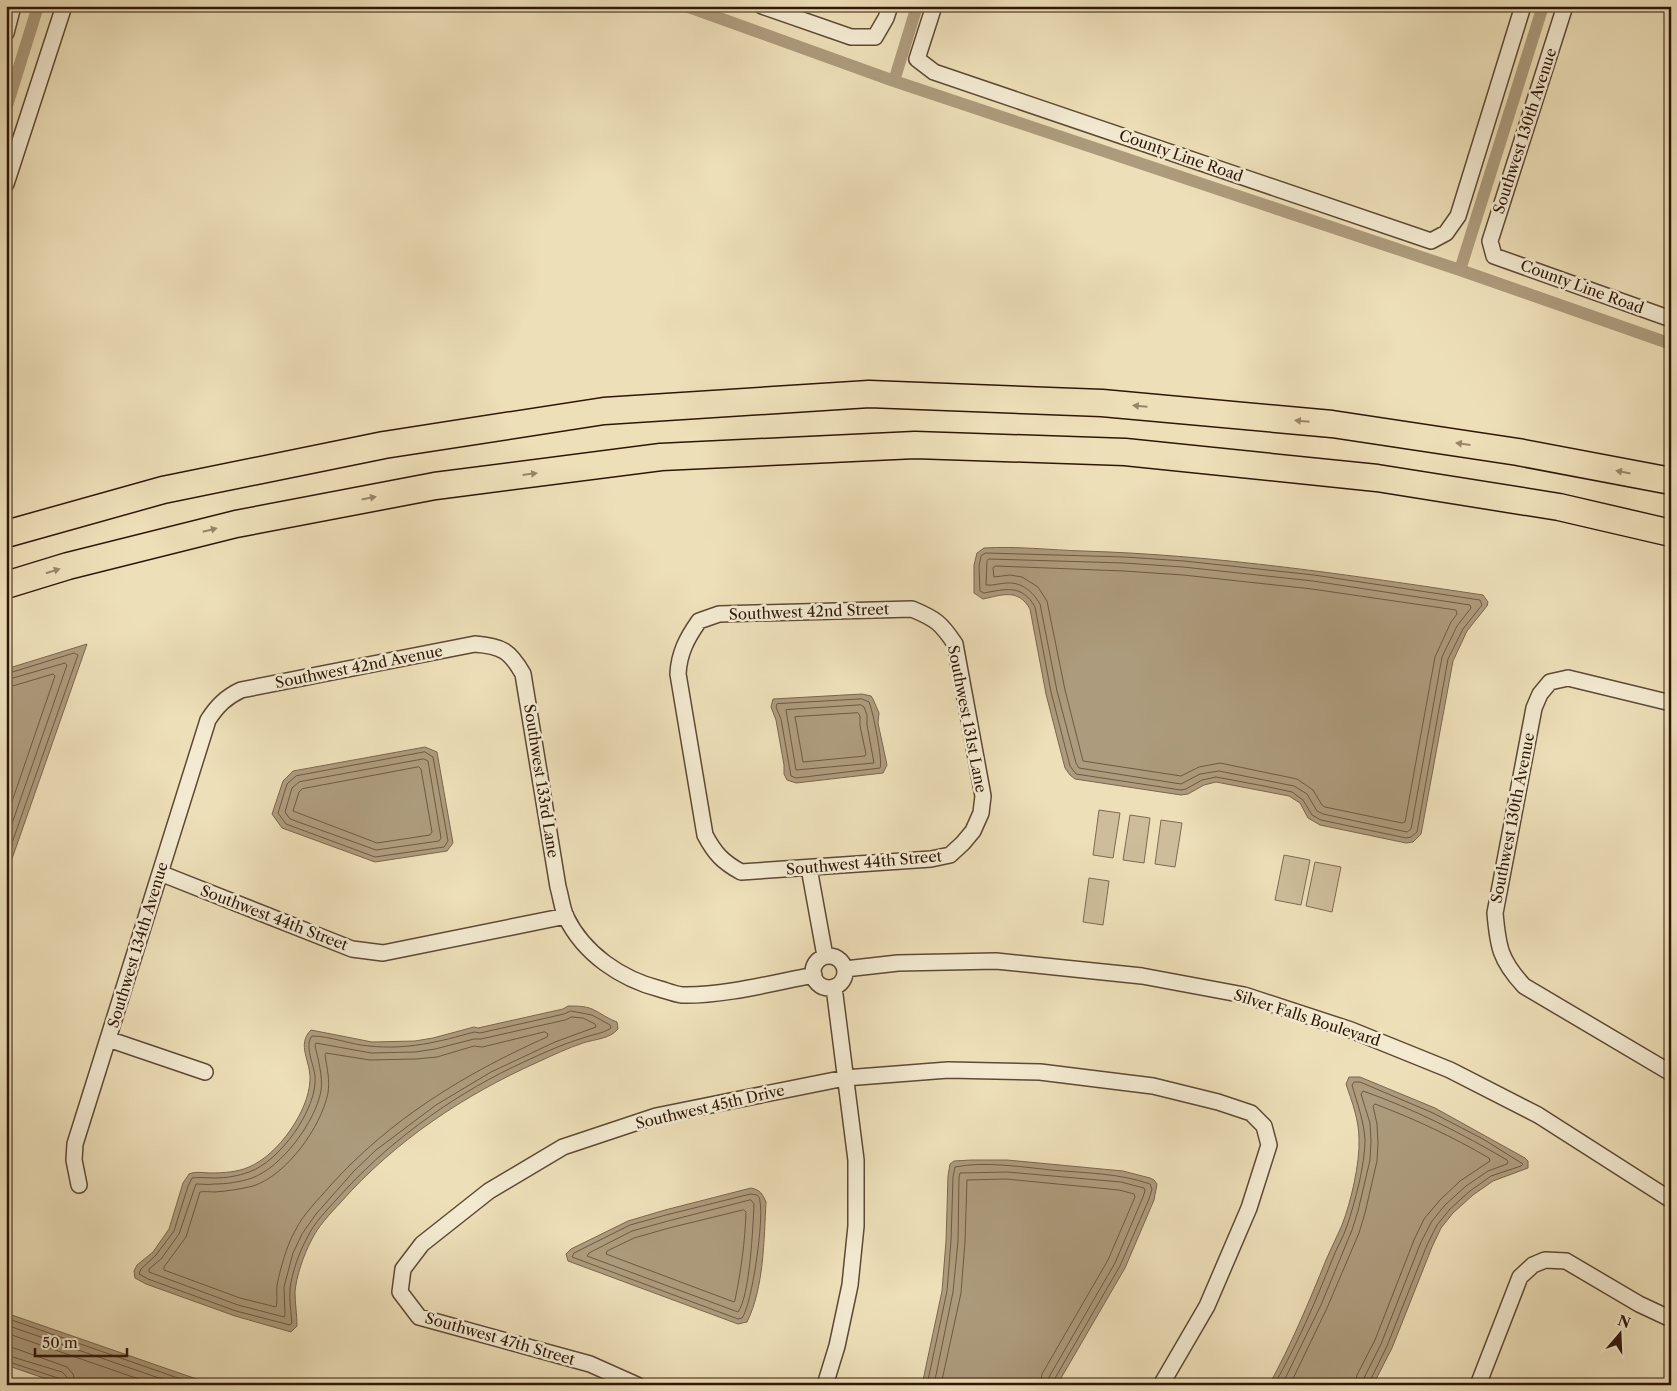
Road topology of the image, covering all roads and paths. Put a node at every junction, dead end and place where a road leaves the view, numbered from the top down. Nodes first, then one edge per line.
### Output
1 (13, 6) edge
2 (64, 6) edge
3 (762, 6) edge
4 (890, 6) edge
5 (934, 6) edge
6 (1524, 6) edge
7 (1565, 6) edge
8 (6, 33) edge
9 (6, 184) edge
10 (1494, 256) joint
11 (1671, 319) edge
12 (1671, 481) edge
13 (1671, 533) edge
14 (6, 534) edge
15 (6, 585) edge
16 (944, 627) joint
17 (507, 652) joint
18 (1671, 703) edge
19 (216, 708) joint
20 (981, 813) joint
21 (727, 864) joint
22 (809, 868) junction
23 (160, 873) junction
24 (566, 916) junction
25 (826, 956) junction
26 (845, 969) junction
27 (814, 975) junction
28 (834, 988) junction
29 (108, 1039) junction
30 (205, 1072) dead end
31 (1671, 1073) edge
32 (845, 1078) junction
33 (79, 1185) dead end
34 (1671, 1200) edge
35 (400, 1292) joint
36 (1671, 1319) edge
37 (636, 1385) edge
38 (825, 1385) edge
39 (1161, 1385) edge
40 (1478, 1385) edge

1 - 8 street
2 - 9 street
3 - 4 street
5 - 6 street, County Line Road
7 - 10 street, Southwest 130th Avenue
10 - 11 street, County Line Road
12 -> 14 highway
15 -> 13 highway
16 - 20 street, Southwest 131st Lane
16 - 21 street, Southwest 42nd Street
17 - 19 street, Southwest 42nd Avenue
17 - 24 street, Southwest 133rd Lane
18 - 31 street, Southwest 130th Avenue
19 - 23 street, Southwest 134th Avenue
20 - 22 street, Southwest 44th Street
21 - 22 street, Southwest 44th Street
22 - 25 street
23 - 24 street, Southwest 44th Street
23 - 29 street, Southwest 134th Avenue
24 - 27 street
25 - 26 street
25 - 27 street
26 - 28 street
26 - 34 street, Silver Falls Boulevard
27 - 28 street
28 - 32 street
29 - 30 street
29 - 33 street, Southwest 134th Avenue
32 - 35 street, Southwest 45th Drive
32 - 38 street
32 - 39 street, Southwest 45th Drive
35 - 37 street, Southwest 47th Street
36 - 40 street

